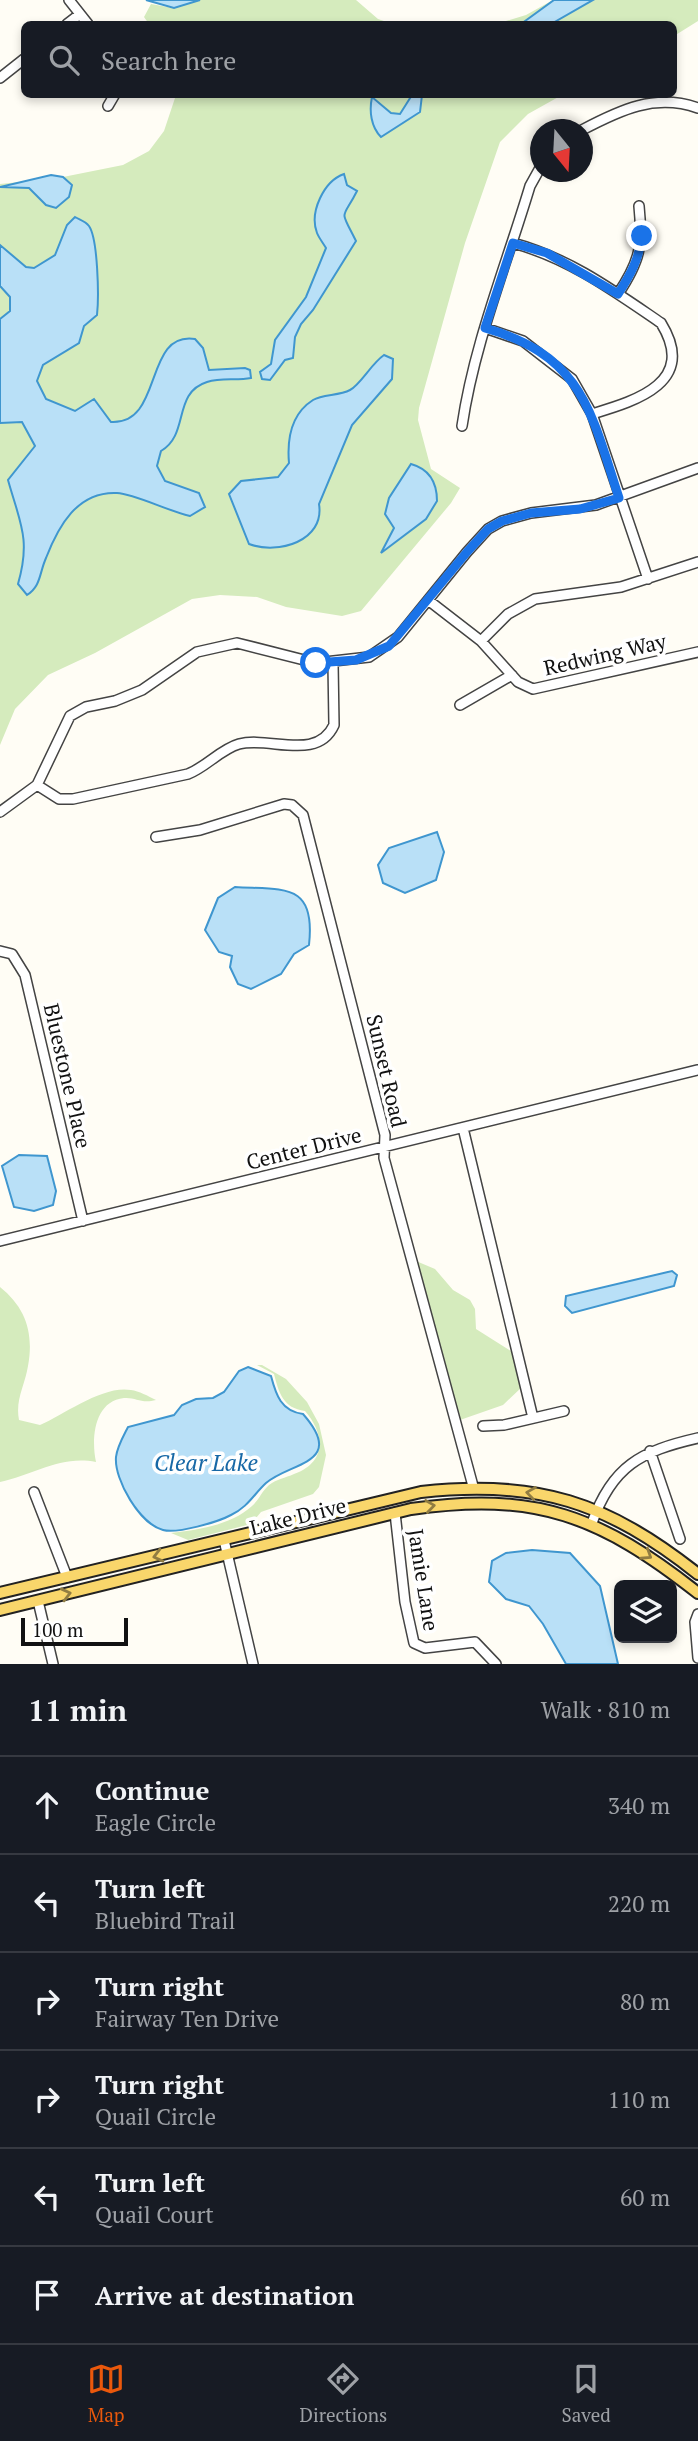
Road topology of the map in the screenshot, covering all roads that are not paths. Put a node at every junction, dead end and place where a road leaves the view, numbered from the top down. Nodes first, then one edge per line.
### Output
1 (69, 0) edge
2 (80, 14) junction
3 (71, 21) edge
4 (86, 21) edge
5 (21, 61) edge
6 (0, 78) edge
7 (113, 98) edge
8 (108, 106) dead end
9 (698, 108) edge
10 (593, 125) edge
11 (532, 182) edge
12 (639, 206) dead end
13 (513, 243) junction
14 (618, 294) junction
15 (485, 328) junction
16 (592, 414) junction
17 (462, 426) dead end
18 (698, 468) edge
19 (619, 498) junction
20 (698, 562) edge
21 (649, 579) junction
22 (428, 600) junction
23 (481, 640) junction
24 (698, 652) edge
25 (332, 663) junction
26 (512, 676) junction
27 (460, 705) dead end
28 (37, 785) junction
29 (0, 812) edge
30 (156, 837) dead end
31 (0, 951) edge
32 (697, 1070) edge
33 (463, 1128) junction
34 (385, 1148) junction
35 (83, 1221) junction
36 (0, 1241) edge
37 (564, 1411) dead end
38 (533, 1418) junction
39 (483, 1426) dead end
40 (698, 1438) edge
41 (650, 1451) junction
42 (473, 1486) junction
43 (34, 1492) dead end
44 (597, 1509) junction
45 (395, 1513) junction
46 (592, 1523) junction
47 (680, 1539) dead end
48 (224, 1540) junction
49 (227, 1554) junction
50 (698, 1574) edge
51 (67, 1577) junction
52 (0, 1593) edge
53 (698, 1593) edge
54 (38, 1601) junction
55 (0, 1610) edge
56 (698, 1614) edge
57 (698, 1658) edge
58 (53, 1664) edge
59 (253, 1664) edge
60 (496, 1664) edge

1 - 2 street
2 - 3 street
2 - 4 street
5 - 6 street
7 - 8 street
9 - 10 street
11 - 13 street
12 - 14 street
13 - 14 street
13 - 15 street
14 - 16 street
15 - 16 street
15 - 17 street
16 - 19 street
18 - 19 street
19 - 21 street
19 - 22 street
20 - 21 street
21 - 23 street
22 - 23 street, Redwing Way
22 - 25 street
23 - 26 street, Redwing Way
24 - 26 street, Redwing Way
25 - 28 street
25 - 28 street
26 - 27 street
28 - 29 street
30 - 34 street, Sunset Road
31 - 35 street, Bluestone Place
32 - 33 street, Center Drive
33 - 34 street, Center Drive
33 - 38 street
34 - 35 street, Center Drive
34 - 42 street, Sunset Road
35 - 36 street, Center Drive
37 - 38 street
38 - 39 street
40 - 41 street
41 - 44 street
41 - 47 street
44 -> 42 main road, Lake Drive
42 - 48 main road, Lake Drive
43 - 51 street
44 - 46 street
44 - 50 main road, Lake Drive
45 -> 46 main road, Lake Drive
45 - 49 main road, Lake Drive
45 - 60 street, Jamie Lane
46 -> 53 main road, Lake Drive
48 - 49 street
48 -> 51 main road, Lake Drive
54 -> 49 main road, Lake Drive
49 - 59 street
51 - 52 main road, Lake Drive
54 - 55 main road, Lake Drive
54 - 58 street
56 - 57 street

